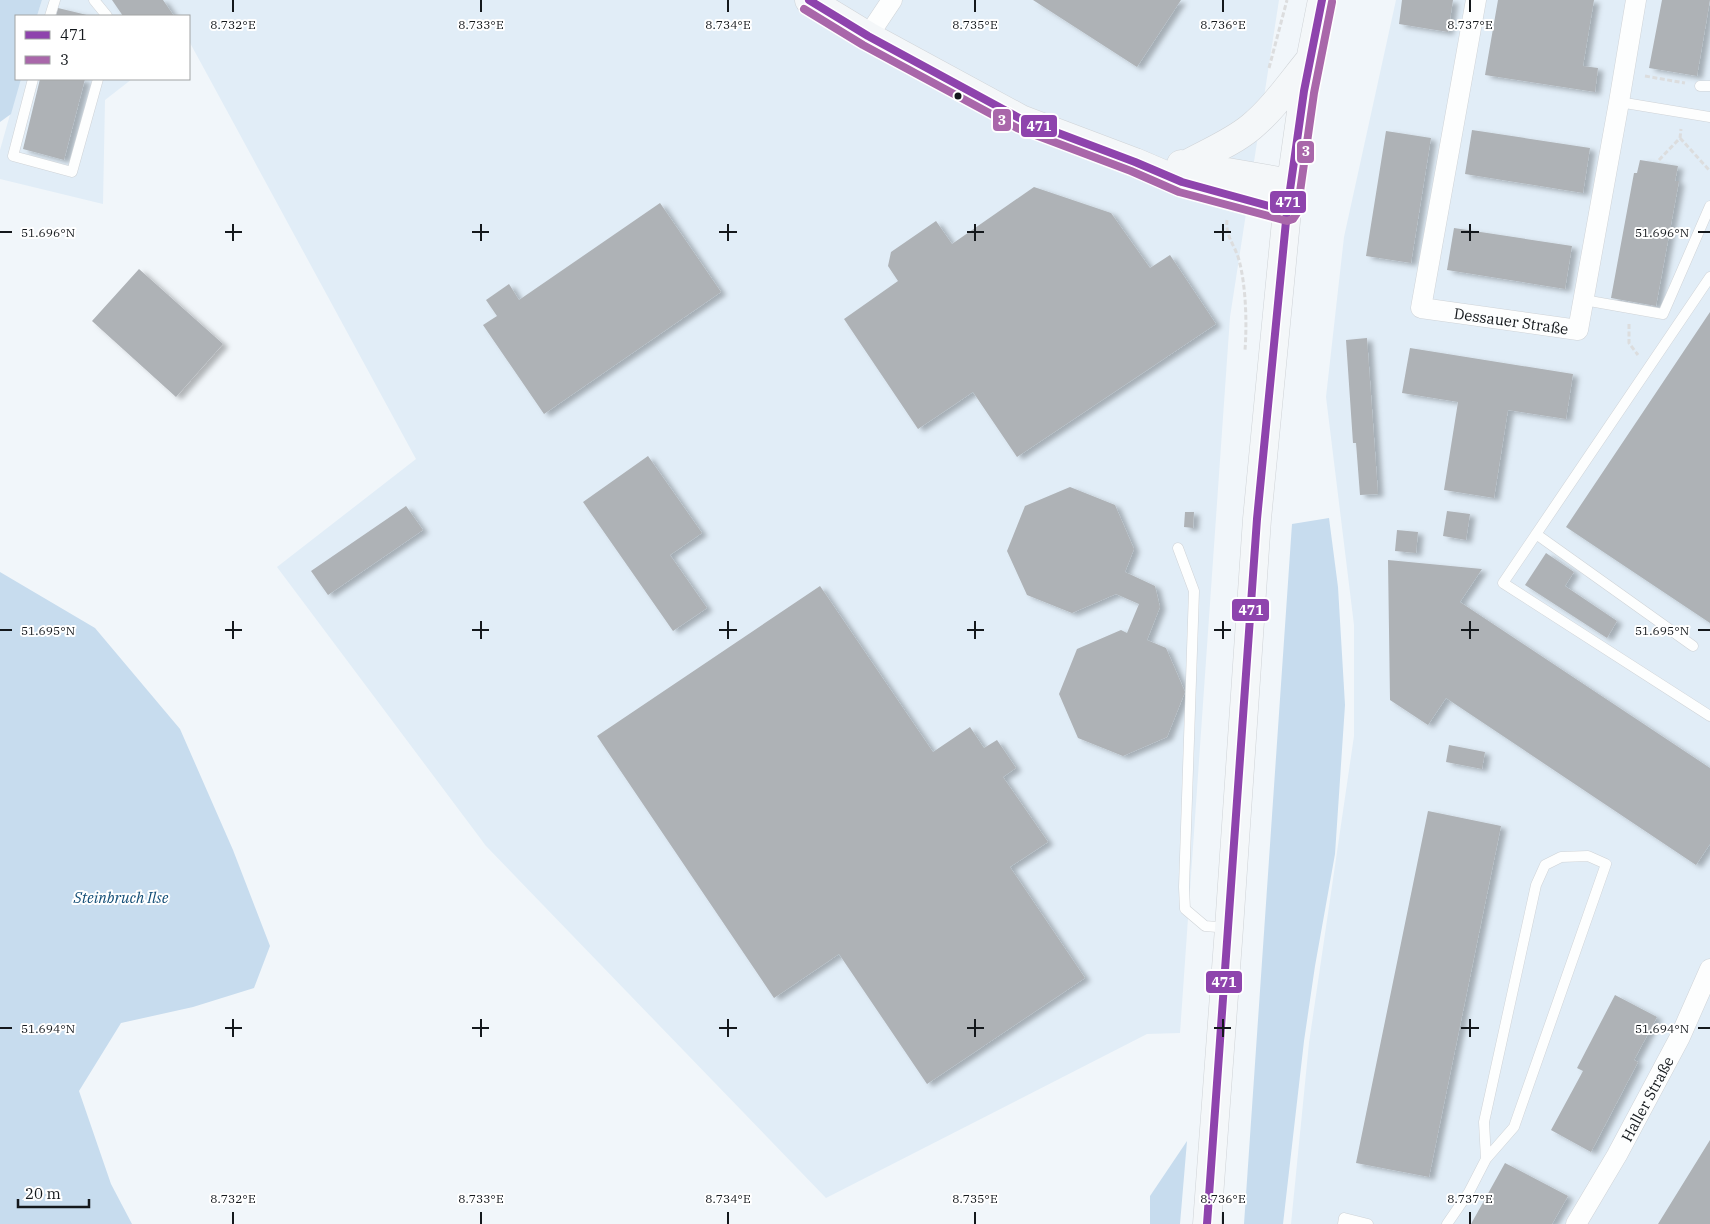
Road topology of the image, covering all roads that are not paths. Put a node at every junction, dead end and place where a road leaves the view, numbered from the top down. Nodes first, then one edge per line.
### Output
1 (55, 0) edge
2 (94, 0) edge
3 (808, 0) edge
4 (892, 0) edge
5 (1322, 0) edge
6 (1476, 0) edge
7 (1636, 0) edge
8 (50, 15) edge
9 (107, 15) edge
10 (868, 36) junction
11 (1310, 59) junction
12 (33, 80) edge
13 (98, 80) edge
14 (1620, 102) junction
15 (1710, 117) edge
16 (1135, 162) junction
17 (1188, 164) junction
18 (1291, 183) junction
19 (1710, 206) edge
20 (1287, 211) junction
21 (1710, 277) edge
22 (1584, 300) junction
23 (1536, 534) junction
24 (1178, 548) dead end
25 (1693, 646) dead end
26 (1710, 716) edge
27 (1229, 928) junction
28 (1710, 970) edge
29 (1486, 1159) junction
30 (1206, 1224) edge
31 (1343, 1224) edge
32 (1368, 1224) edge
33 (1447, 1224) edge
34 (1576, 1224) edge

1 - 8 lane
2 - 9 lane
3 - 10 main road
4 - 10 street
5 - 11 main road
6 - 22 street, Dessauer Straße
7 - 14 street, Dessauer Straße
10 - 16 main road
11 - 17 main road
11 - 18 main road
12 - 13 lane
14 - 15 lane
14 - 22 street, Dessauer Straße
16 - 17 main road
16 - 20 main road
17 - 18 main road
18 - 20 main road
19 - 22 lane
20 - 27 main road
21 - 23 lane
23 - 25 lane
23 - 26 lane
24 - 27 lane
27 - 30 main road
28 - 34 street, Haller Straße
29 - 29 lane
29 - 33 lane
31 - 32 lane

